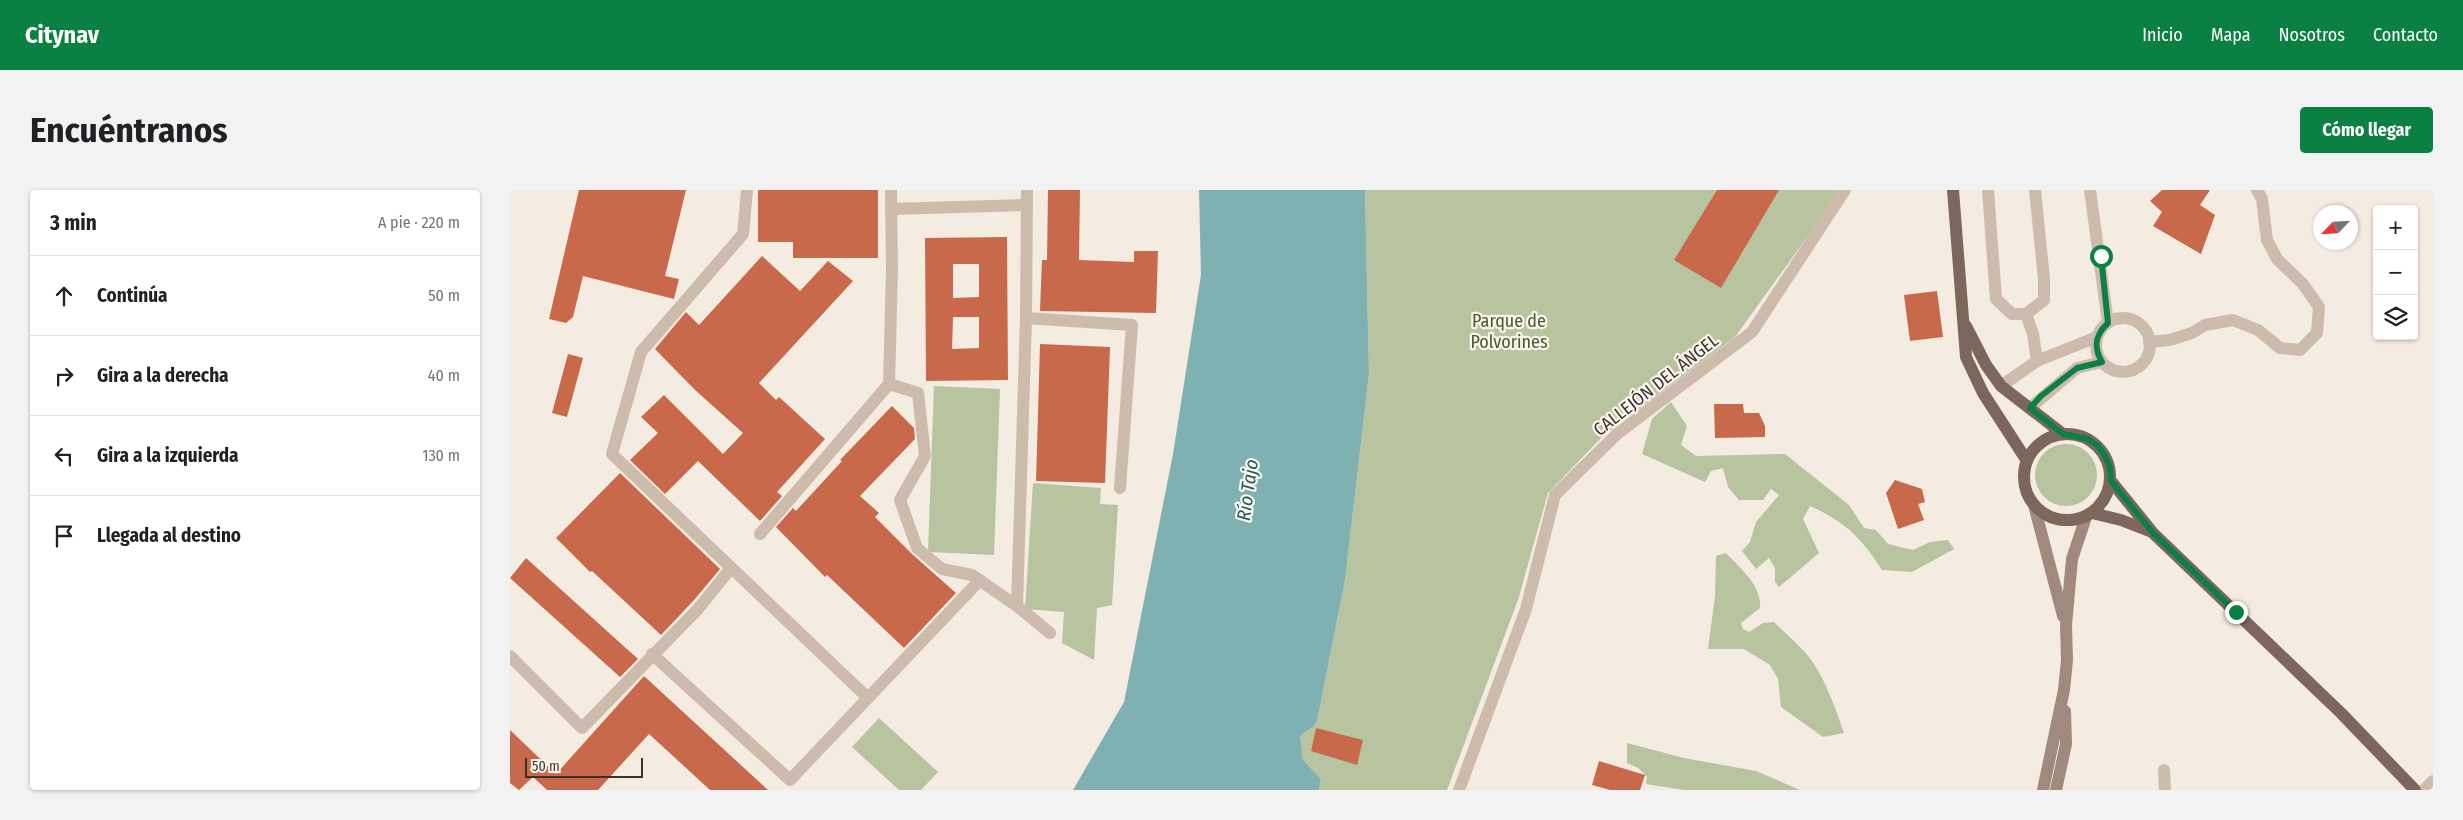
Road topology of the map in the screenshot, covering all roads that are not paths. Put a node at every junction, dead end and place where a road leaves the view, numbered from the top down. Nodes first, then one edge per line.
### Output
1 (747, 190) edge
2 (891, 190) edge
3 (1028, 190) edge
4 (1845, 190) edge
5 (1953, 190) edge
6 (1988, 190) edge
7 (2035, 190) edge
8 (2090, 190) edge
9 (2257, 190) edge
10 (1027, 205) junction
11 (892, 209) junction
12 (2026, 314) junction
13 (1026, 318) junction
14 (1964, 322) junction
15 (2108, 323) junction
16 (2097, 337) junction
17 (2149, 342) junction
18 (2037, 361) junction
19 (2102, 362) junction
20 (889, 384) junction
21 (2001, 386) junction
22 (2030, 408) junction
23 (2063, 434) junction
24 (2027, 460) junction
25 (2111, 481) junction
26 (1120, 488) dead end
27 (2034, 505) junction
28 (2089, 515) junction
29 (2153, 533) junction
30 (760, 534) dead end
31 (731, 568) junction
32 (980, 580) junction
33 (1017, 606) junction
34 (2066, 626) junction
35 (1050, 633) dead end
36 (652, 654) junction
37 (510, 656) edge
38 (2064, 690) junction
39 (868, 698) junction
40 (2164, 770) dead end
41 (2433, 781) edge
42 (1459, 790) edge
43 (2043, 790) edge
44 (2056, 790) edge
45 (2165, 790) edge
46 (2415, 790) edge
47 (2424, 790) edge

1 - 31 street
2 - 11 street
3 - 10 street
4 - 42 street, CALLEJÓN DEL ÁNGEL
5 - 14 main road
6 - 12 street
7 - 12 street
8 - 15 street
9 - 17 street
10 - 11 street
10 - 13 street
11 - 20 street
12 - 18 street
13 - 26 street
13 - 33 street
14 - 21 main road
14 - 24 main road
15 - 16 street
15 - 17 street
16 - 18 street
16 - 19 street
17 - 19 street
18 - 21 street
19 - 22 street
20 - 30 street
20 - 32 street
21 - 22 main road
22 - 23 main road
23 - 24 main road
23 - 25 main road
24 - 27 main road
25 - 28 main road
25 - 29 main road
27 - 28 main road
27 - 34 main road
28 - 29 main road
28 - 34 main road
29 - 46 main road
31 - 36 street
31 - 39 street
32 - 33 street
32 - 39 street
33 - 35 street
34 - 38 main road
36 - 37 street
36 - 39 street
38 - 43 main road
38 - 44 main road
40 - 45 street
41 - 47 street

